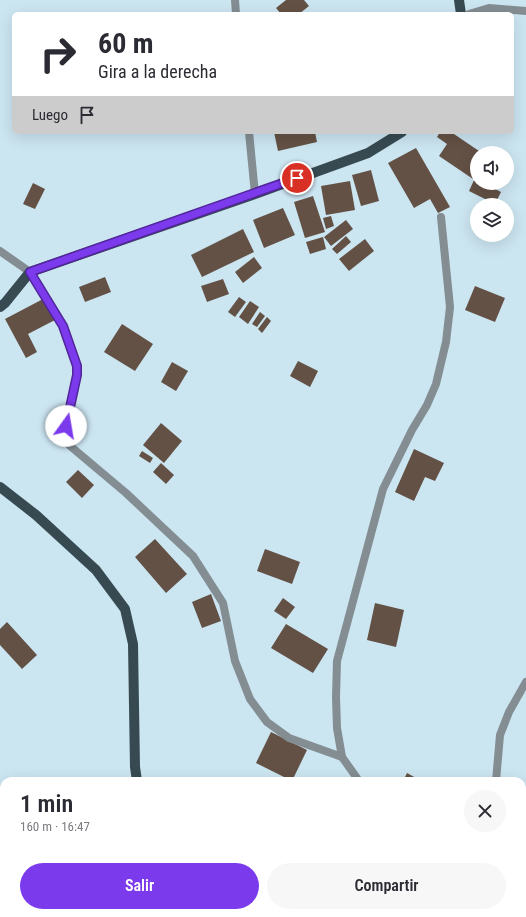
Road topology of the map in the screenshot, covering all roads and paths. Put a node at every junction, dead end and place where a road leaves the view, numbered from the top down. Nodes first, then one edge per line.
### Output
1 (235, 0) edge
2 (459, 0) edge
3 (526, 11) edge
4 (236, 12) edge
5 (461, 12) edge
6 (476, 12) edge
7 (249, 134) edge
8 (399, 134) edge
9 (255, 194) junction
10 (440, 217) dead end
11 (0, 251) edge
12 (30, 272) junction
13 (0, 307) edge
14 (0, 487) edge
15 (526, 682) edge
16 (342, 757) junction
17 (136, 777) edge
18 (356, 777) edge
19 (496, 777) edge

1 - 4 street
2 - 5 main road
3 - 6 street
7 - 9 street
8 - 9 main road
9 - 12 main road
10 - 16 street
11 - 12 street
12 - 13 main road
12 - 16 street
14 - 17 main road
15 - 19 street
16 - 18 street

